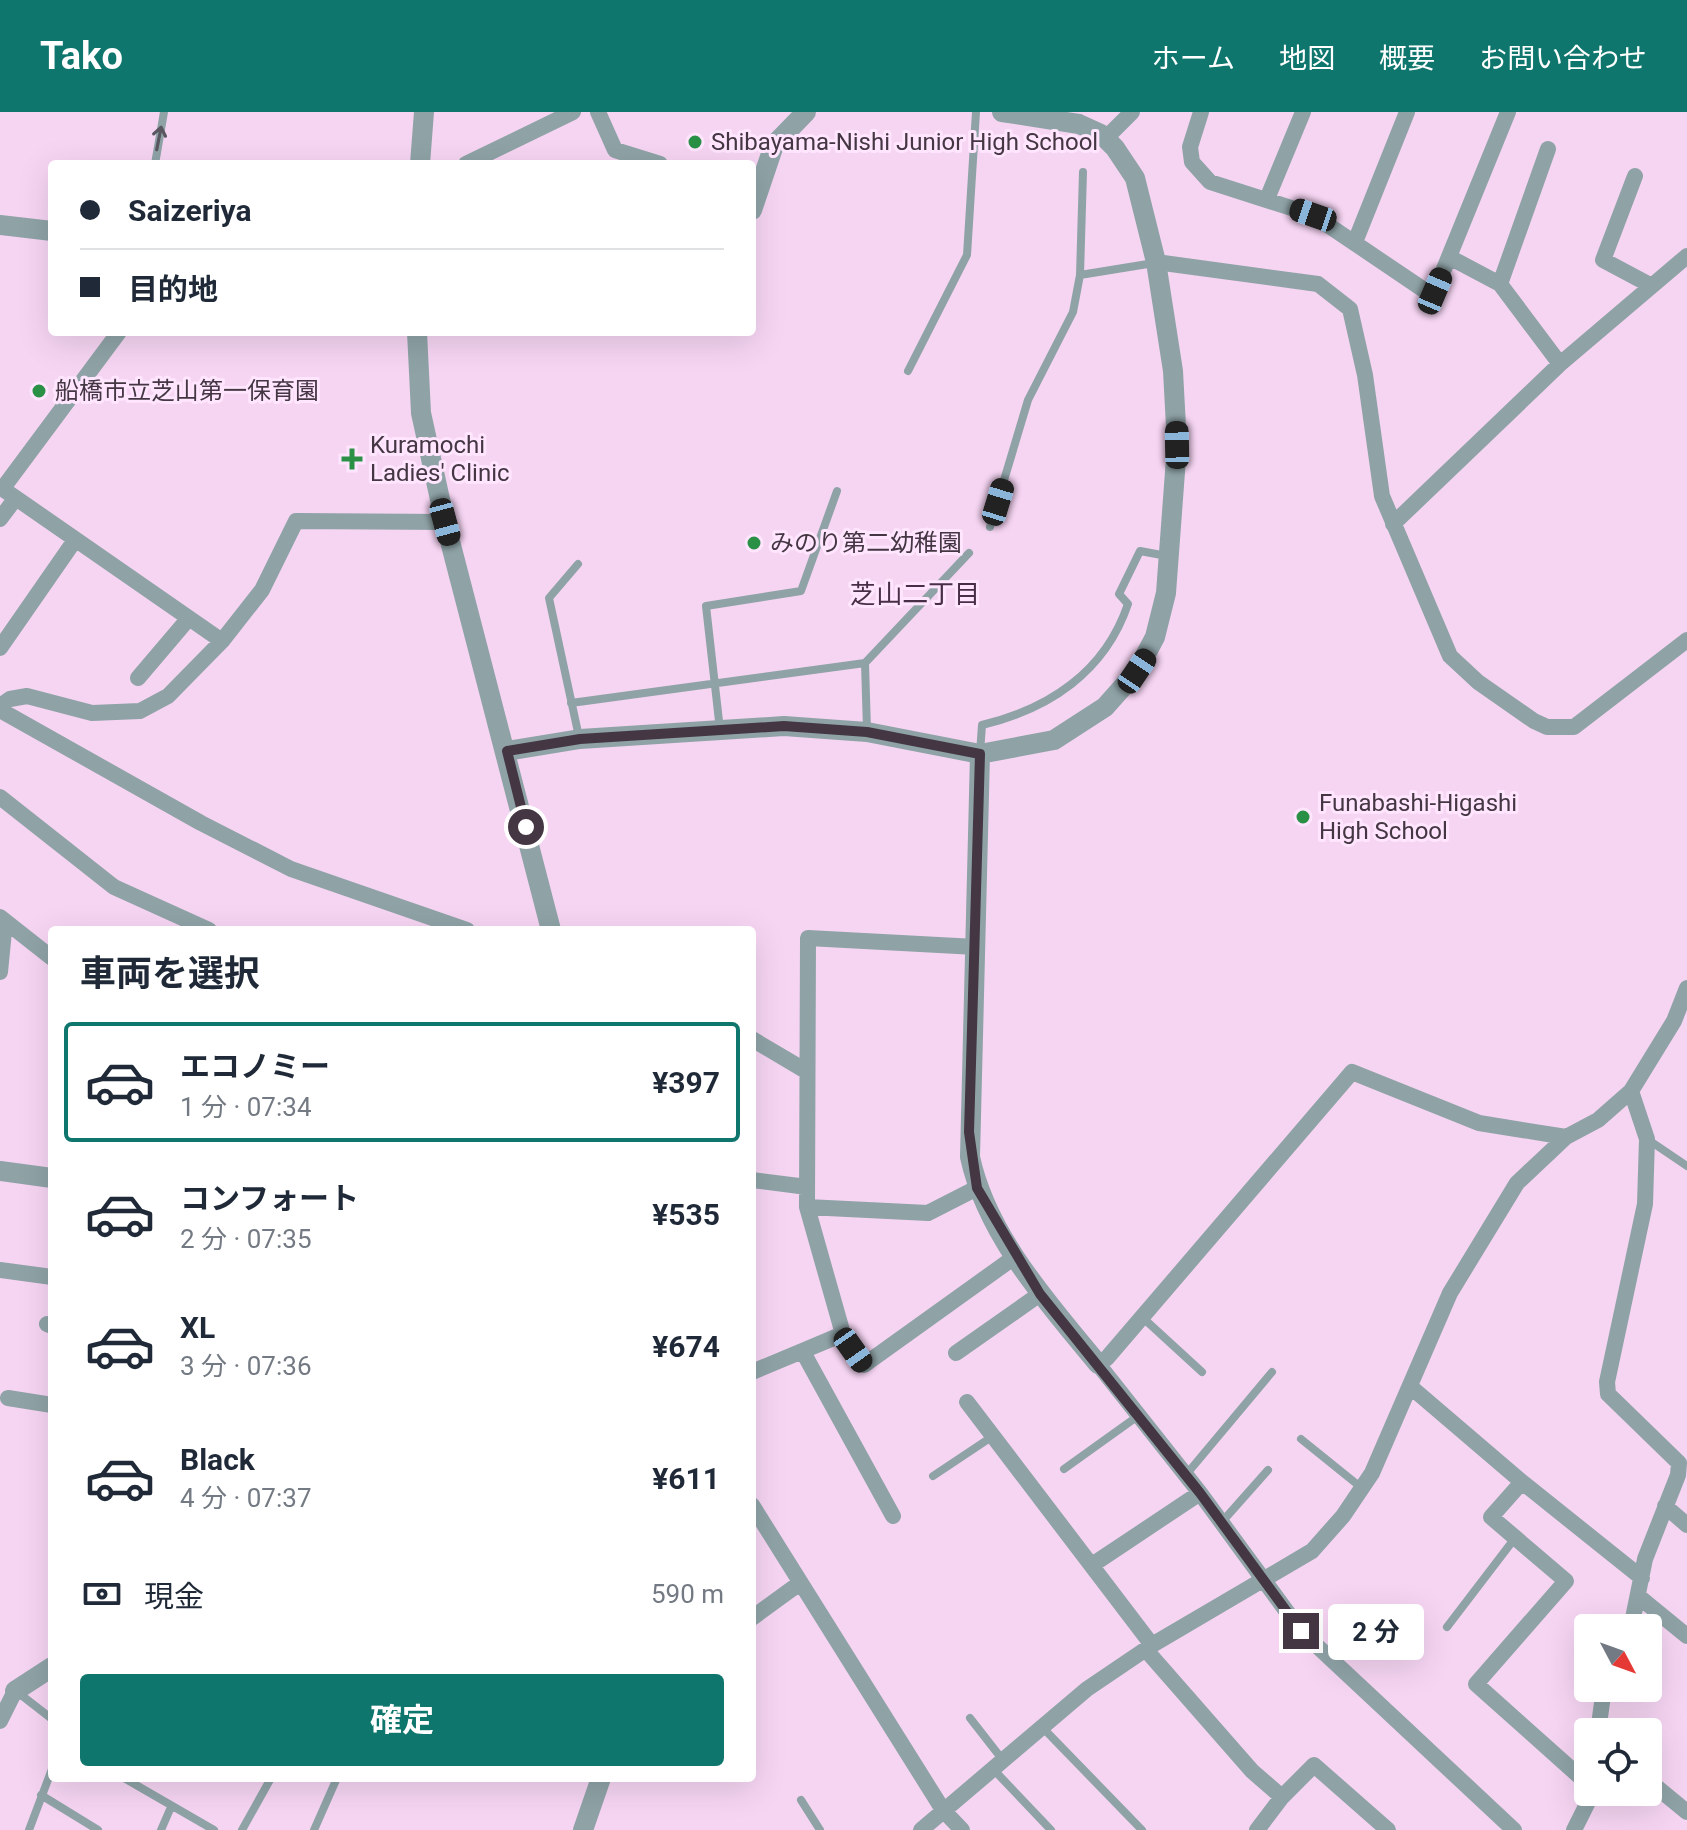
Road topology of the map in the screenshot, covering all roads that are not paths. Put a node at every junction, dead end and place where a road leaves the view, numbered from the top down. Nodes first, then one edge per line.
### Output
1 (164, 112) edge
2 (424, 112) edge
3 (573, 112) edge
4 (598, 112) edge
5 (806, 112) edge
6 (976, 112) edge
7 (1002, 112) edge
8 (1132, 112) edge
9 (1201, 112) edge
10 (1303, 112) edge
11 (1407, 112) edge
12 (1508, 112) edge
13 (1106, 138) junction
14 (1548, 149) dead end
15 (156, 160) edge
16 (420, 160) edge
17 (474, 160) edge
18 (647, 160) edge
19 (1083, 172) dead end
20 (1635, 176) dead end
21 (756, 194) edge
22 (1267, 199) junction
23 (0, 225) edge
24 (48, 231) edge
25 (1355, 242) junction
26 (1687, 256) edge
27 (1449, 257) junction
28 (1156, 262) junction
29 (1080, 275) junction
30 (1500, 284) junction
31 (1650, 285) junction
32 (116, 336) edge
33 (417, 336) edge
34 (1560, 364) junction
35 (908, 371) dead end
36 (6, 491) edge
37 (837, 491) dead end
38 (0, 519) edge
39 (445, 522) junction
40 (1393, 524) junction
41 (990, 527) dead end
42 (75, 540) junction
43 (969, 553) dead end
44 (1167, 556) junction
45 (578, 564) dead end
46 (189, 618) junction
47 (1687, 640) edge
48 (222, 641) junction
49 (0, 648) edge
50 (865, 663) junction
51 (138, 678) dead end
52 (716, 684) junction
53 (571, 703) junction
54 (0, 708) edge
55 (720, 730) junction
56 (867, 732) junction
57 (580, 739) junction
58 (507, 751) junction
59 (980, 754) junction
60 (0, 797) edge
61 (3, 919) edge
62 (433, 925) edge
63 (200, 926) edge
64 (550, 926) edge
65 (976, 947) junction
66 (48, 955) edge
67 (0, 972) edge
68 (1687, 988) edge
69 (756, 1041) edge
70 (806, 1071) junction
71 (1631, 1091) junction
72 (1566, 1137) junction
73 (1647, 1139) junction
74 (1687, 1166) edge
75 (0, 1171) edge
76 (48, 1177) edge
77 (756, 1181) edge
78 (807, 1187) junction
79 (977, 1188) junction
80 (807, 1207) junction
81 (1016, 1256) junction
82 (0, 1270) edge
83 (48, 1276) edge
84 (1040, 1294) junction
85 (1142, 1317) junction
86 (843, 1334) junction
87 (803, 1352) junction
88 (956, 1353) dead end
89 (1098, 1364) junction
90 (756, 1370) edge
91 (1202, 1372) dead end
92 (1272, 1372) dead end
93 (1412, 1388) junction
94 (8, 1398) dead end
95 (967, 1402) dead end
96 (48, 1404) edge
97 (1139, 1415) junction
98 (993, 1436) junction
99 (1301, 1439) dead end
100 (1683, 1464) edge
101 (1064, 1469) dead end
102 (1268, 1470) dead end
103 (933, 1476) dead end
104 (1185, 1476) junction
105 (1522, 1482) junction
106 (1363, 1489) junction
107 (1200, 1493) junction
108 (1665, 1506) junction
109 (756, 1512) edge
110 (893, 1516) dead end
111 (1221, 1523) junction
112 (1687, 1525) edge
113 (1515, 1538) junction
114 (1092, 1565) junction
115 (1642, 1578) junction
116 (1265, 1580) junction
117 (800, 1583) junction
118 (1638, 1596) junction
119 (1634, 1614) edge
120 (756, 1615) edge
121 (1447, 1627) dead end
122 (1687, 1636) edge
123 (1149, 1648) junction
124 (48, 1670) edge
125 (15, 1691) junction
126 (48, 1716) edge
127 (970, 1718) dead end
128 (0, 1721) edge
129 (1042, 1727) junction
130 (997, 1764) junction
131 (1574, 1772) edge
132 (48, 1778) edge
133 (130, 1782) edge
134 (269, 1782) edge
135 (335, 1782) edge
136 (600, 1782) edge
137 (1662, 1791) edge
138 (41, 1795) junction
139 (1282, 1797) junction
140 (801, 1800) dead end
141 (1586, 1806) edge
142 (171, 1807) junction
143 (943, 1810) junction
144 (1687, 1812) edge
145 (29, 1830) edge
146 (98, 1830) edge
147 (161, 1830) edge
148 (214, 1830) edge
149 (242, 1830) edge
150 (314, 1830) edge
151 (583, 1830) edge
152 (820, 1830) edge
153 (921, 1830) edge
154 (962, 1830) edge
155 (1051, 1830) edge
156 (1142, 1830) edge
157 (1257, 1830) edge
158 (1388, 1830) edge
159 (1514, 1830) edge
160 (1574, 1830) edge

15 -> 1 lane
2 - 16 street
3 - 17 street
4 - 18 street
5 - 21 street
6 - 35 lane
7 - 13 street
8 - 13 street
9 - 22 street
10 - 22 street
11 - 25 street
12 - 27 street
13 - 28 street
14 - 30 street
19 - 29 lane
20 - 31 street
22 - 25 street
23 - 24 street
25 - 27 street
26 - 31 street
27 - 30 street
28 - 29 lane
28 - 40 street
28 - 44 street
29 - 41 lane
30 - 34 street
31 - 34 street
32 - 36 street
33 - 39 street
34 - 40 street
36 - 38 street
36 - 42 street
37 - 52 lane
39 - 48 street
39 - 58 street
40 - 47 street
42 - 46 street
42 - 49 street
43 - 50 lane
44 - 59 street
44 - 59 lane
45 - 53 lane
46 - 48 street
46 - 51 street
48 - 54 street
50 - 52 lane
50 - 56 lane
52 - 53 lane
52 - 55 lane
53 - 57 lane
54 - 62 street
55 - 56 street
55 - 57 street
56 - 59 street
57 - 58 street
58 - 64 street
59 - 65 street
60 - 63 street
61 - 66 street
61 - 67 street
65 - 70 street
65 - 79 street
68 - 71 street
69 - 70 street
70 - 78 street
71 - 72 street
71 - 73 street
72 - 85 street
72 - 93 street
73 - 74 lane
73 - 100 street
75 - 76 street
77 - 78 street
78 - 80 street
79 - 80 street
79 - 81 street
80 - 86 street
81 - 84 street
81 - 86 street
82 - 83 street
84 - 88 street
84 - 89 street
85 - 89 street
85 - 91 lane
86 - 87 street
87 - 90 street
87 - 110 street
89 - 97 street
92 - 104 lane
93 - 105 street
93 - 106 street
94 - 96 street
95 - 98 street
97 - 101 lane
97 - 104 street
98 - 103 lane
98 - 114 street
99 - 106 lane
100 - 108 street
102 - 111 lane
104 - 107 street
105 - 113 street
105 - 115 street
106 - 116 street
107 - 111 street
107 - 114 street
108 - 112 street
108 - 115 street
109 - 117 street
111 - 116 street
113 - 121 lane
113 - 131 street
114 - 123 street
115 - 118 street
116 - 123 street
116 - 159 street
117 - 120 street
117 - 143 street
118 - 119 street
118 - 122 street
123 - 129 street
123 - 139 street
124 - 125 street
125 - 126 lane
125 - 128 street
127 - 130 lane
129 - 130 street
129 - 156 lane
130 - 143 street
130 - 155 lane
132 - 138 lane
133 - 142 lane
134 - 149 lane
135 - 150 lane
136 - 151 street
137 - 144 street
138 - 145 lane
138 - 146 lane
139 - 157 street
139 - 158 street
140 - 152 lane
141 - 160 street
142 - 147 lane
142 - 148 lane
143 - 153 street
143 - 154 street

